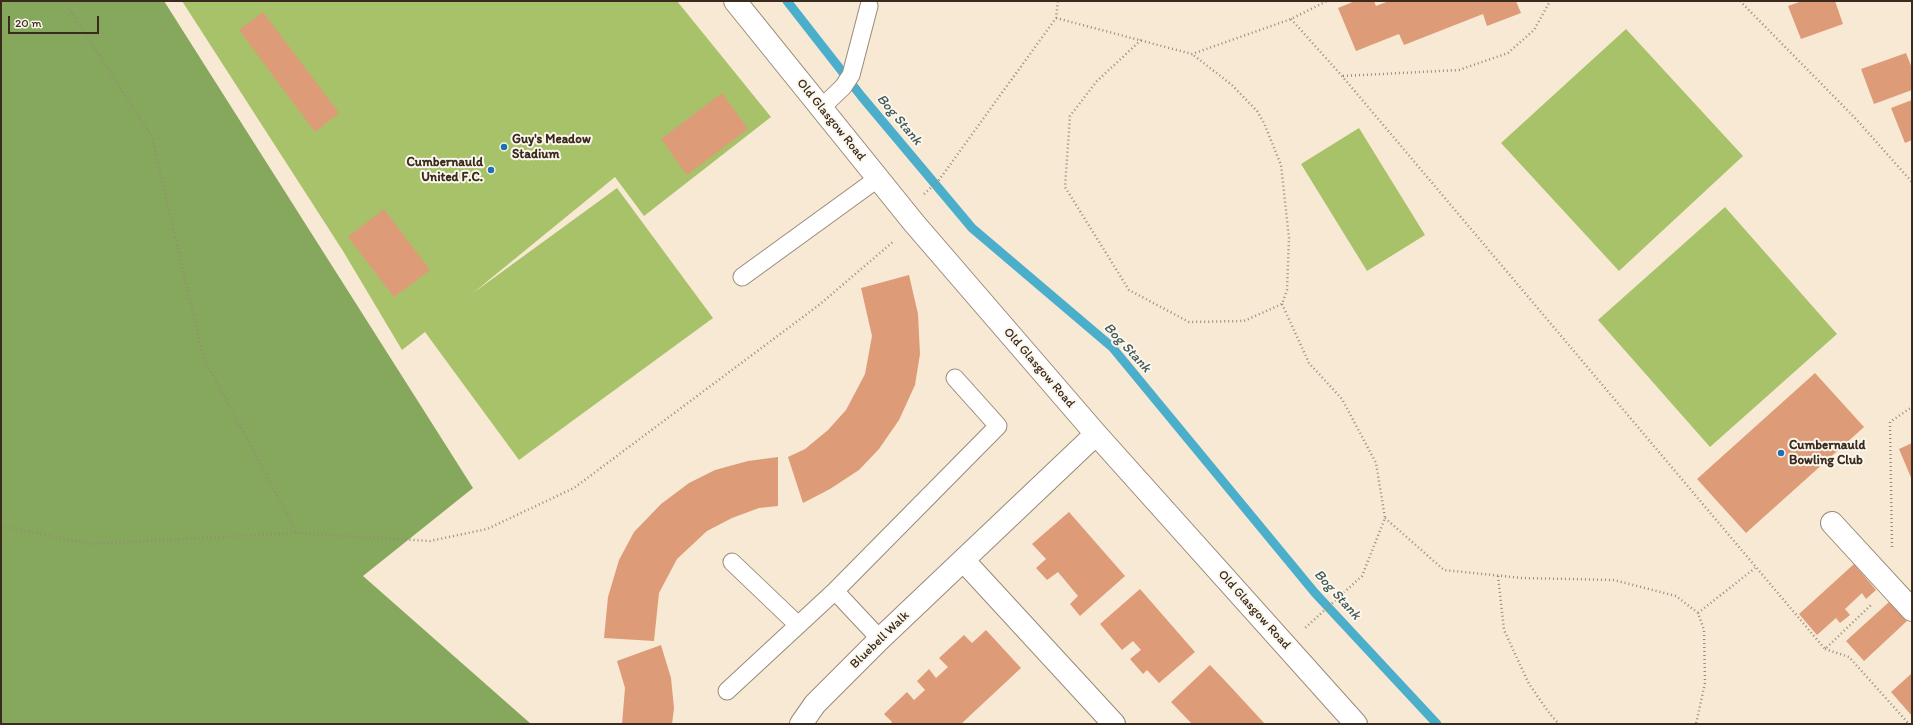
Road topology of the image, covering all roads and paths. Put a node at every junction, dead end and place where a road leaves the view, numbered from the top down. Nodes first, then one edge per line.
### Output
1 (64, 1) edge
2 (735, 1) edge
3 (1058, 1) edge
4 (1327, 1) edge
5 (1550, 1) edge
6 (1740, 1) edge
7 (869, 6) dead end
8 (1056, 18) junction
9 (1291, 19) junction
10 (1141, 40) junction
11 (1192, 54) junction
12 (1342, 76) junction
13 (821, 108) junction
14 (877, 179) junction
15 (1912, 182) edge
16 (928, 190) dead end
17 (914, 223) junction
18 (742, 277) dead end
19 (1282, 304) junction
20 (955, 378) dead end
21 (1912, 407) edge
22 (1096, 434) junction
23 (1385, 518) junction
24 (1832, 523) dead end
25 (1, 526) edge
26 (297, 533) junction
27 (964, 561) junction
28 (732, 562) dead end
29 (1755, 568) junction
30 (1498, 576) junction
31 (1890, 586) junction
32 (835, 591) junction
33 (1912, 610) edge
34 (1698, 613) junction
35 (1317, 616) dead end
36 (798, 625) junction
37 (880, 639) junction
38 (1825, 649) junction
39 (727, 691) dead end
40 (801, 724) edge
41 (1114, 724) edge
42 (1356, 724) edge
43 (1559, 724) edge
44 (1696, 724) edge
45 (1909, 724) edge

1 - 26 path
2 - 13 street, Old Glasgow Road
3 - 8 path
4 - 9 path
5 - 12 path
6 - 15 path
7 - 13 lane
8 - 10 path
8 - 16 path
9 - 11 path
9 - 12 path
10 - 11 path
10 - 19 path
11 - 19 path
12 - 29 path
13 - 14 street, Old Glasgow Road
14 - 17 street, Old Glasgow Road
14 - 18 lane
17 - 22 street, Old Glasgow Road
17 - 26 path
19 - 23 path
20 - 32 lane
21 - 31 path
22 - 27 street, Bluebell Walk
22 - 42 street, Old Glasgow Road
23 - 30 path
23 - 35 path
24 - 31 street
25 - 26 path
27 - 37 street, Bluebell Walk
27 - 41 street
28 - 36 lane
29 - 34 path
29 - 38 path
30 - 34 path
30 - 43 path
31 - 33 street
31 - 38 path
32 - 36 lane
32 - 37 lane
34 - 44 path
36 - 39 lane
37 - 40 street, Bluebell Walk
38 - 45 path

